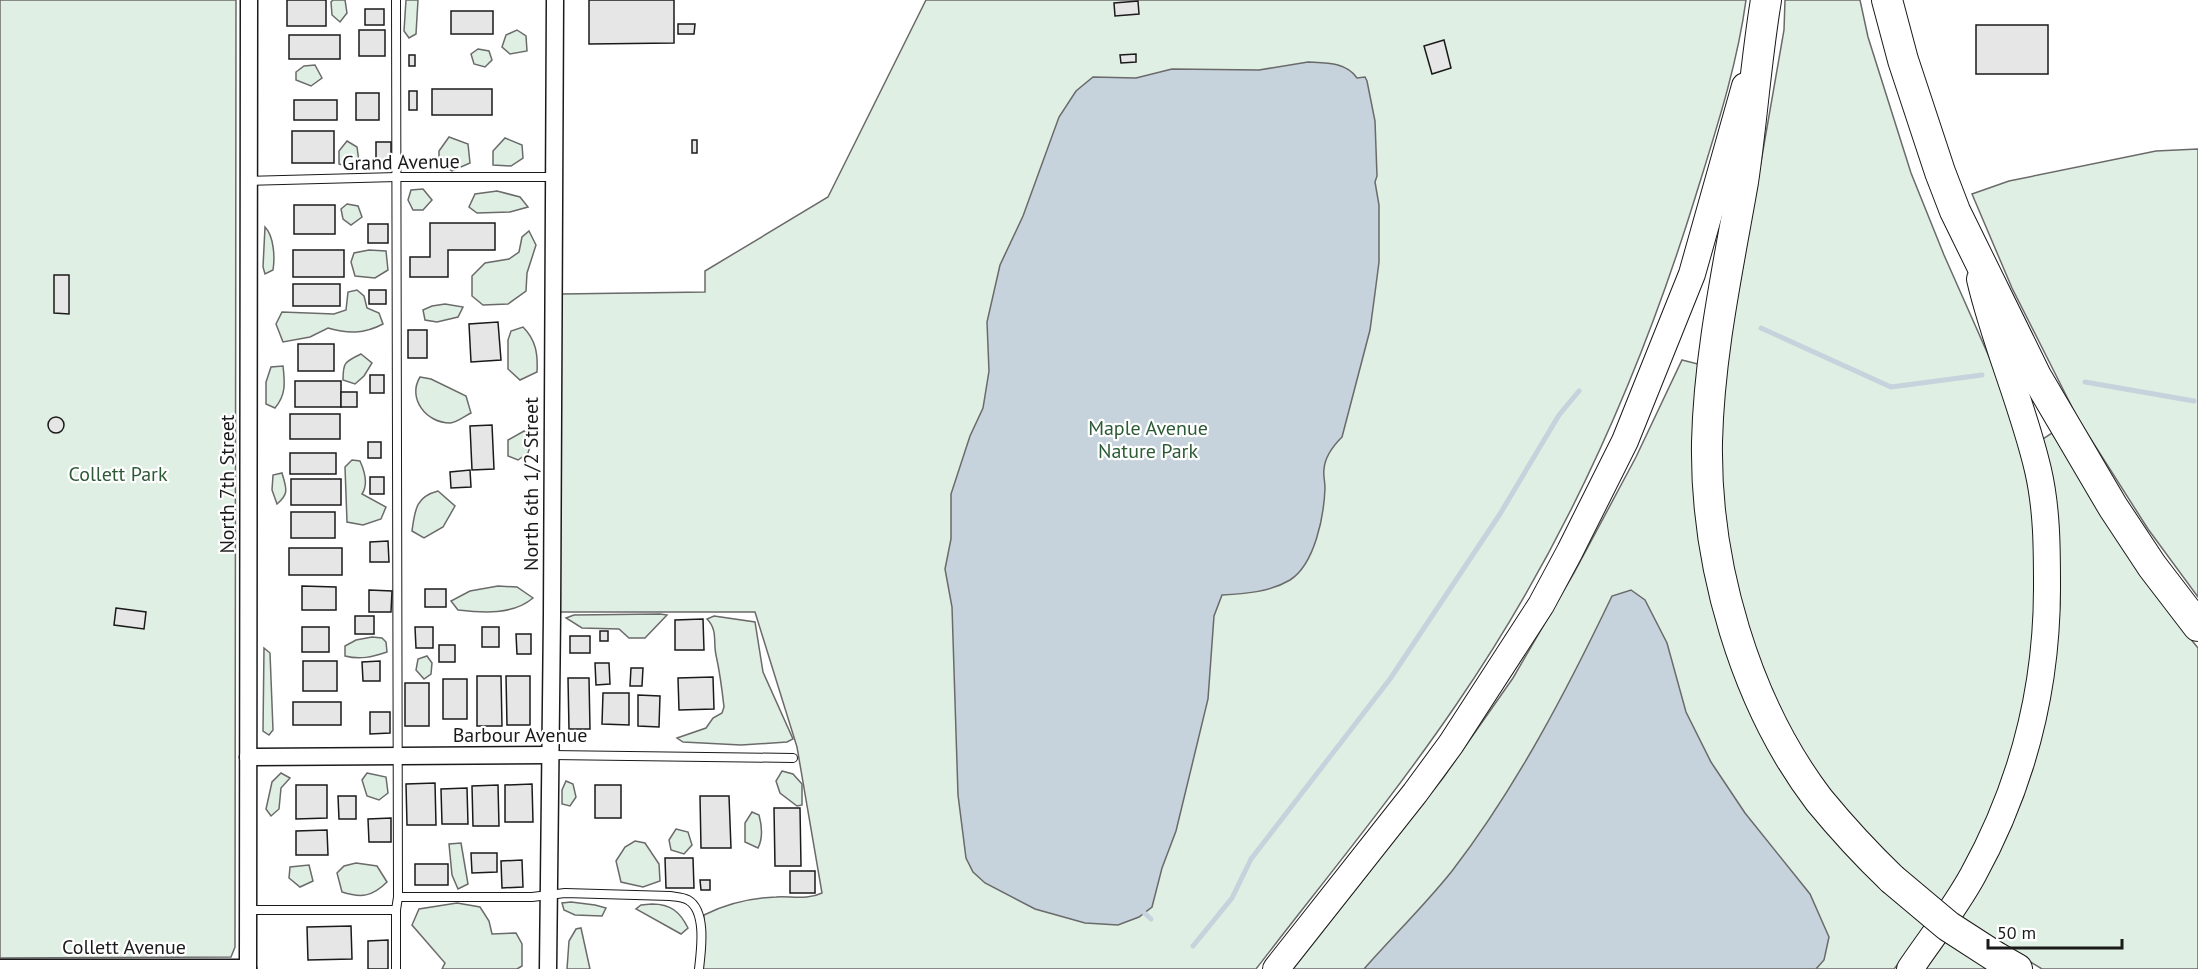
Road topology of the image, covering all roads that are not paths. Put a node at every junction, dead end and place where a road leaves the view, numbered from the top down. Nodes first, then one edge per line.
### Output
1 (249, 0) edge
2 (396, 0) edge
3 (555, 0) edge
4 (1887, 0) edge
5 (1765, 11) edge
6 (397, 177) junction
7 (553, 177) junction
8 (249, 181) junction
9 (1973, 248) junction
10 (2198, 626) edge
11 (397, 755) junction
12 (551, 755) junction
13 (248, 756) junction
14 (793, 758) dead end
15 (550, 894) junction
16 (398, 897) junction
17 (248, 910) junction
18 (396, 910) junction
19 (2006, 963) edge
20 (0, 968) edge
21 (248, 969) edge
22 (396, 969) edge
23 (548, 969) edge
24 (699, 969) edge
25 (1276, 969) edge
26 (1910, 969) edge

1 - 8 street, North 7th Street
2 - 6 lane
3 - 7 street, North 6th 1/2 Street
4 - 9 highway
5 - 19 highway, bridge
5 - 25 main road
6 - 7 lane, Grand Avenue
6 - 8 lane, Grand Avenue
6 - 11 lane
7 - 12 street, North 6th 1/2 Street
8 - 13 street, North 7th Street
9 - 10 highway
9 - 26 main road
11 - 12 street, Barbour Avenue
11 - 13 street, Barbour Avenue
11 - 16 lane
12 - 14 lane, Barbour Avenue
12 - 15 street, North 6th 1/2 Street
13 - 17 street, North 7th Street
15 - 16 lane
15 - 23 street, North 6th 1/2 Street
15 - 24 lane
16 - 18 lane
17 - 18 lane
17 - 21 street, North 7th Street
18 - 22 lane
20 - 21 street, Collett Avenue

